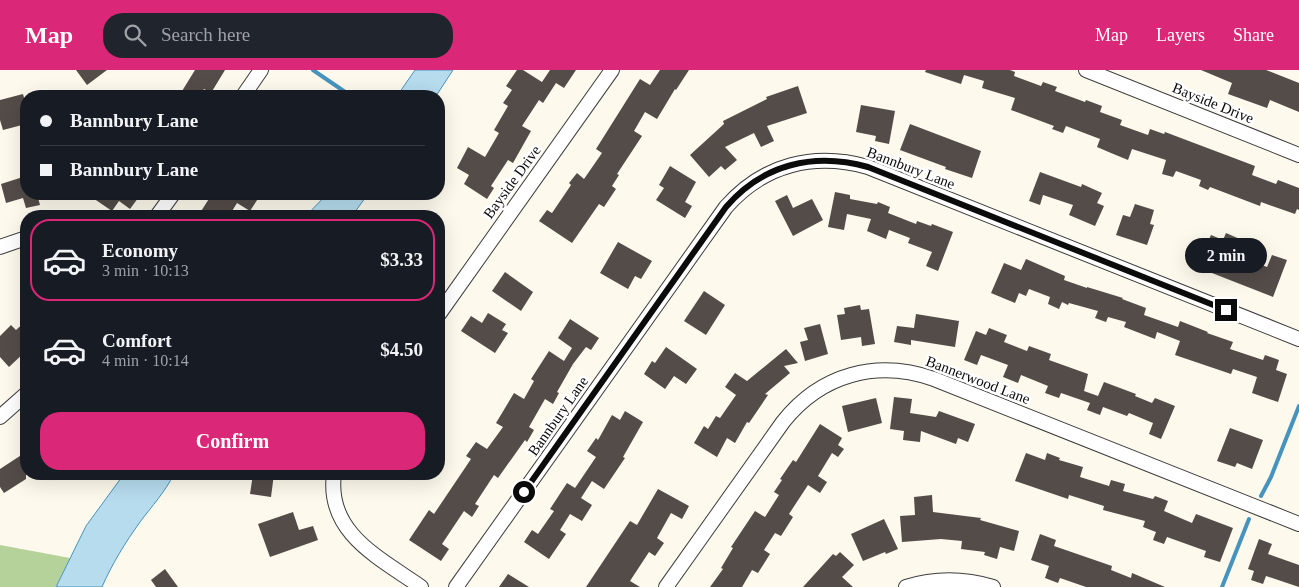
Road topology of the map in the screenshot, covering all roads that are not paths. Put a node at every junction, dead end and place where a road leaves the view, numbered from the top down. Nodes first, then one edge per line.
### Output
1 (261, 70) edge
2 (612, 70) edge
3 (1086, 70) edge
4 (246, 90) edge
5 (1299, 155) edge
6 (20, 240) edge
7 (0, 247) edge
8 (445, 306) edge
9 (1299, 339) edge
10 (20, 399) edge
11 (0, 417) edge
12 (333, 480) edge
13 (1299, 524) edge
14 (421, 587) edge
15 (456, 587) edge
16 (666, 587) edge
17 (906, 587) edge
18 (993, 587) edge

1 - 4 street
2 - 8 street, Bayside Drive
3 - 5 street, Bayside Drive
6 - 7 street
9 - 15 street, Bannbury Lane
10 - 11 street
12 - 14 street
13 - 16 street, Bannerwood Lane
17 - 18 street

